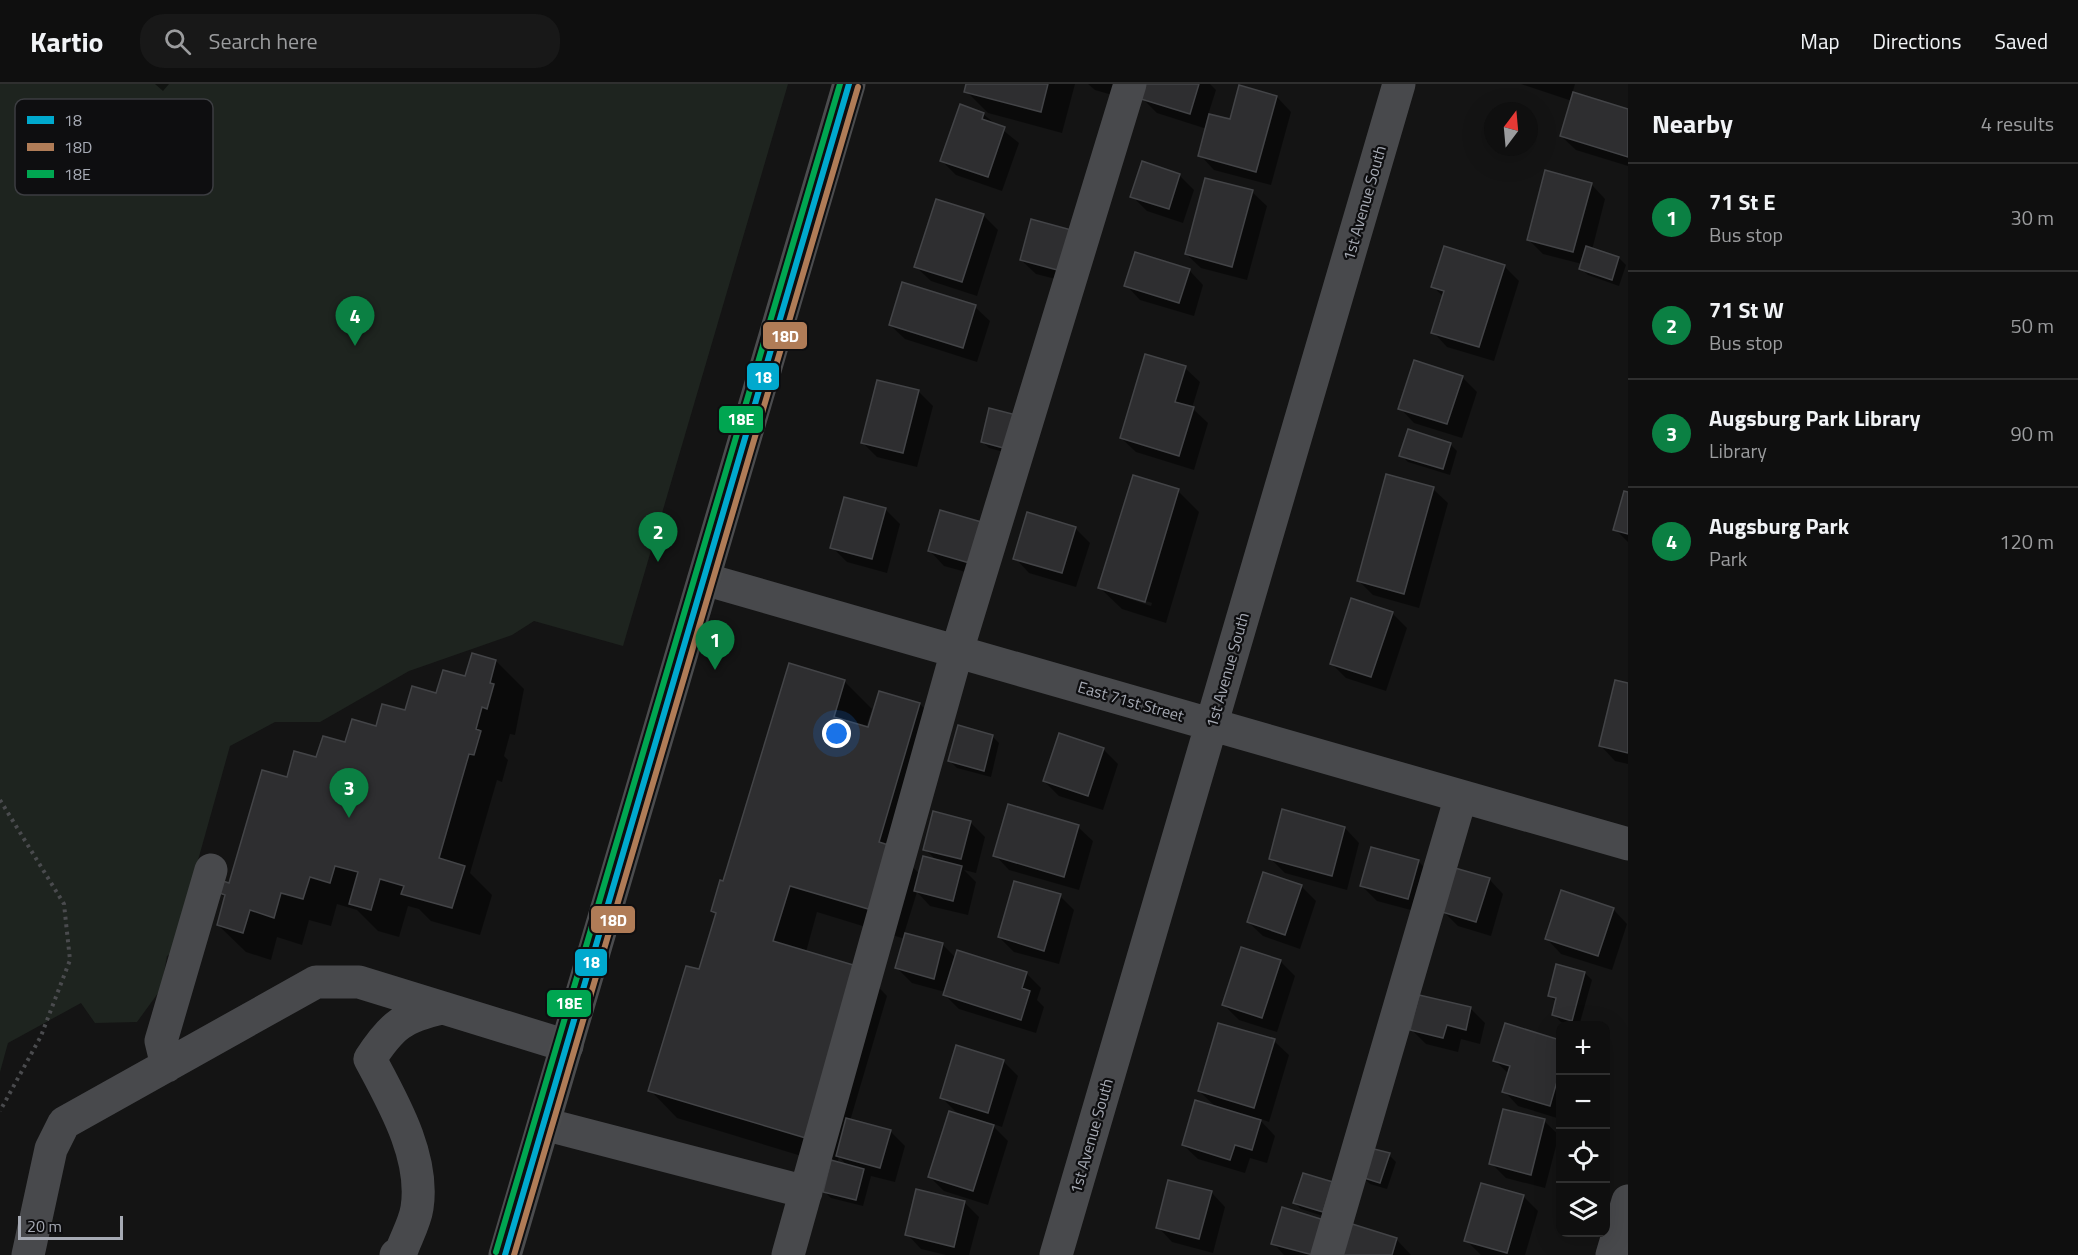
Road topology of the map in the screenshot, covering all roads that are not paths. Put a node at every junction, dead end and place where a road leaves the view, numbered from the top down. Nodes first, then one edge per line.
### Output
1 (849, 84) edge
2 (1130, 84) edge
3 (1399, 84) edge
4 (704, 579) junction
5 (957, 651) junction
6 (1211, 724) junction
7 (1461, 796) junction
8 (1628, 844) edge
9 (211, 870) dead end
10 (442, 1008) junction
11 (567, 1046) junction
12 (167, 1066) junction
13 (544, 1124) junction
14 (806, 1192) junction
15 (1628, 1201) edge
16 (28, 1255) edge
17 (396, 1255) edge
18 (506, 1255) edge
19 (788, 1255) edge
20 (1056, 1255) edge
21 (1327, 1255) edge
22 (1612, 1255) edge

1 - 4 main road
2 - 5 street
3 - 6 street, 1st Avenue South
4 - 5 street, East 71st Street
4 - 11 main road
5 - 6 street, East 71st Street
5 - 14 street
6 - 7 street, East 71st Street
6 - 20 street, 1st Avenue South
7 - 8 street, East 71st Street
7 - 21 street
9 - 12 street
10 - 11 street
10 - 12 street
10 - 17 street
11 - 13 main road
12 - 16 street
13 - 14 street
13 - 18 main road
14 - 19 street
15 - 22 street

